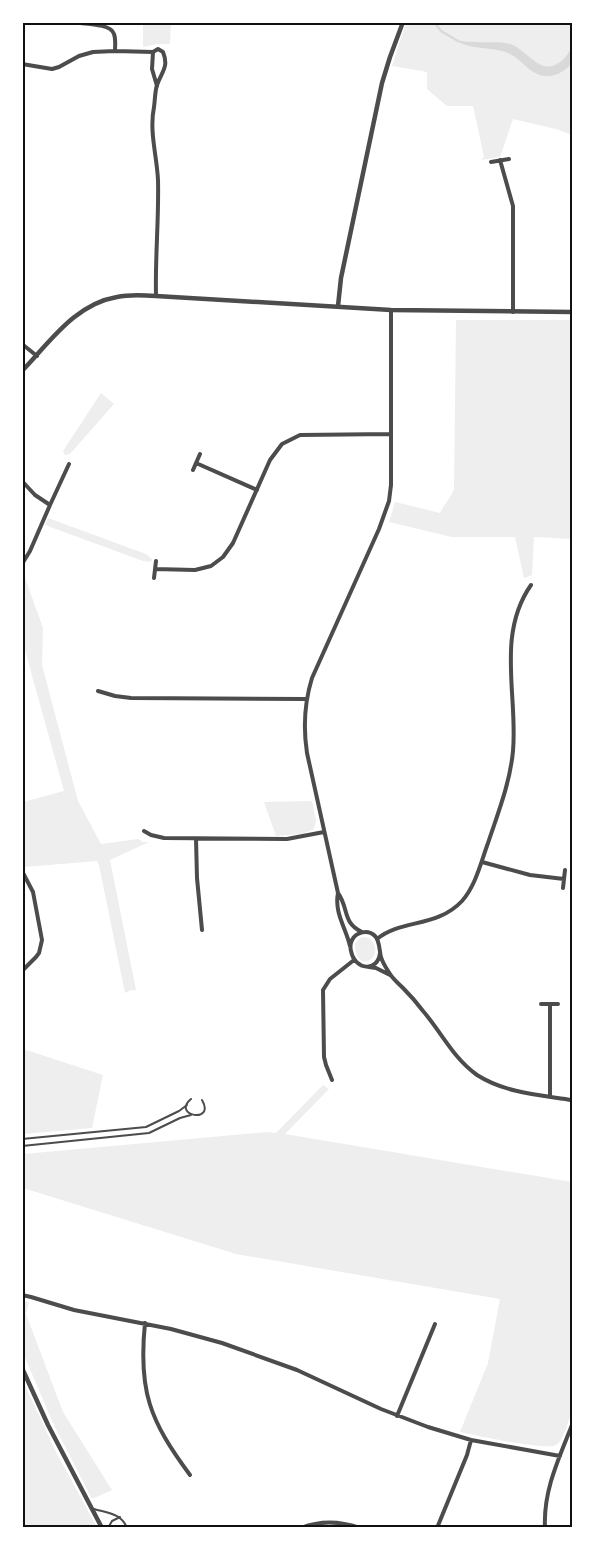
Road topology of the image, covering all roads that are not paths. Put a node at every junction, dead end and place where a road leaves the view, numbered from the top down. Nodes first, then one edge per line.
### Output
1 (72, 22) edge
2 (403, 22) edge
3 (115, 51) junction
4 (153, 52) junction
5 (22, 64) edge
6 (157, 86) junction
7 (509, 159) dead end
8 (500, 160) junction
9 (492, 162) dead end
10 (156, 296) junction
11 (338, 306) junction
12 (391, 310) junction
13 (513, 312) junction
14 (572, 312) edge
15 (22, 344) edge
16 (37, 356) junction
17 (22, 371) edge
18 (391, 434) junction
19 (200, 454) dead end
20 (196, 463) junction
21 (69, 464) dead end
22 (193, 470) dead end
23 (22, 481) edge
24 (257, 490) junction
25 (50, 505) junction
26 (156, 561) dead end
27 (22, 564) edge
28 (155, 569) junction
29 (154, 578) dead end
30 (531, 585) dead end
31 (98, 690) dead end
32 (306, 699) junction
33 (144, 831) dead end
34 (324, 832) junction
35 (196, 839) junction
36 (482, 862) junction
37 (565, 870) dead end
38 (22, 871) edge
39 (564, 879) junction
40 (563, 888) dead end
41 (338, 893) junction
42 (202, 930) dead end
43 (362, 932) junction
44 (377, 939) junction
45 (350, 946) junction
46 (380, 953) junction
47 (354, 960) junction
48 (369, 966) junction
49 (22, 971) edge
50 (390, 975) junction
51 (540, 1004) dead end
52 (550, 1004) junction
53 (558, 1004) dead end
54 (332, 1080) dead end
55 (550, 1096) junction
56 (191, 1099) dead end
57 (202, 1100) dead end
58 (572, 1100) edge
59 (187, 1105) junction
60 (191, 1115) junction
61 (22, 1139) edge
62 (22, 1146) edge
63 (22, 1296) edge
64 (145, 1323) junction
65 (434, 1324) dead end
66 (22, 1368) edge
67 (397, 1416) junction
68 (572, 1425) edge
69 (471, 1440) junction
70 (560, 1456) junction
71 (190, 1475) dead end
72 (91, 1508) junction
73 (120, 1517) junction
74 (102, 1528) edge
75 (108, 1528) edge
76 (127, 1528) edge
77 (301, 1528) edge
78 (360, 1528) edge
79 (438, 1528) edge
80 (545, 1528) edge

1 - 3 street
2 - 11 street
3 - 4 street
3 - 5 street
4 - 6 street
4 - 6 street
6 - 10 street
7 - 8 street
8 - 9 street
8 - 13 street
10 - 11 street
10 - 16 street
11 - 12 street
12 - 13 street
12 - 18 street
13 - 14 street
15 - 16 street
16 - 17 street
18 - 24 street
18 - 32 street
19 - 20 street
20 - 22 street
20 - 24 street
21 - 25 street
23 - 25 street
24 - 28 street
25 - 27 street
26 - 28 street
28 - 29 street
30 - 36 street
31 - 32 street
32 - 34 street
33 - 35 street
34 - 35 street
34 - 41 street
35 - 42 street
36 - 39 street
36 - 44 street
37 - 39 street
38 - 49 street
39 - 40 street
41 - 43 street
41 - 45 street
43 - 44 street
43 - 45 street
44 - 46 street
45 - 47 street
46 - 48 street
46 - 50 street
47 - 48 street
47 - 54 street
48 - 50 street
50 - 55 street
51 - 52 street
52 - 53 street
52 - 55 street
55 - 58 street
56 - 59 lane
57 - 60 lane
59 - 60 lane
59 - 61 lane
60 - 62 lane
63 - 64 street
64 - 67 street
64 - 71 street
65 - 67 street
66 - 72 street
67 - 69 street
68 - 70 street
69 - 70 street
69 - 79 street
70 - 80 street
72 - 73 lane
72 - 74 street
73 - 75 lane
73 - 76 lane
77 - 78 street

